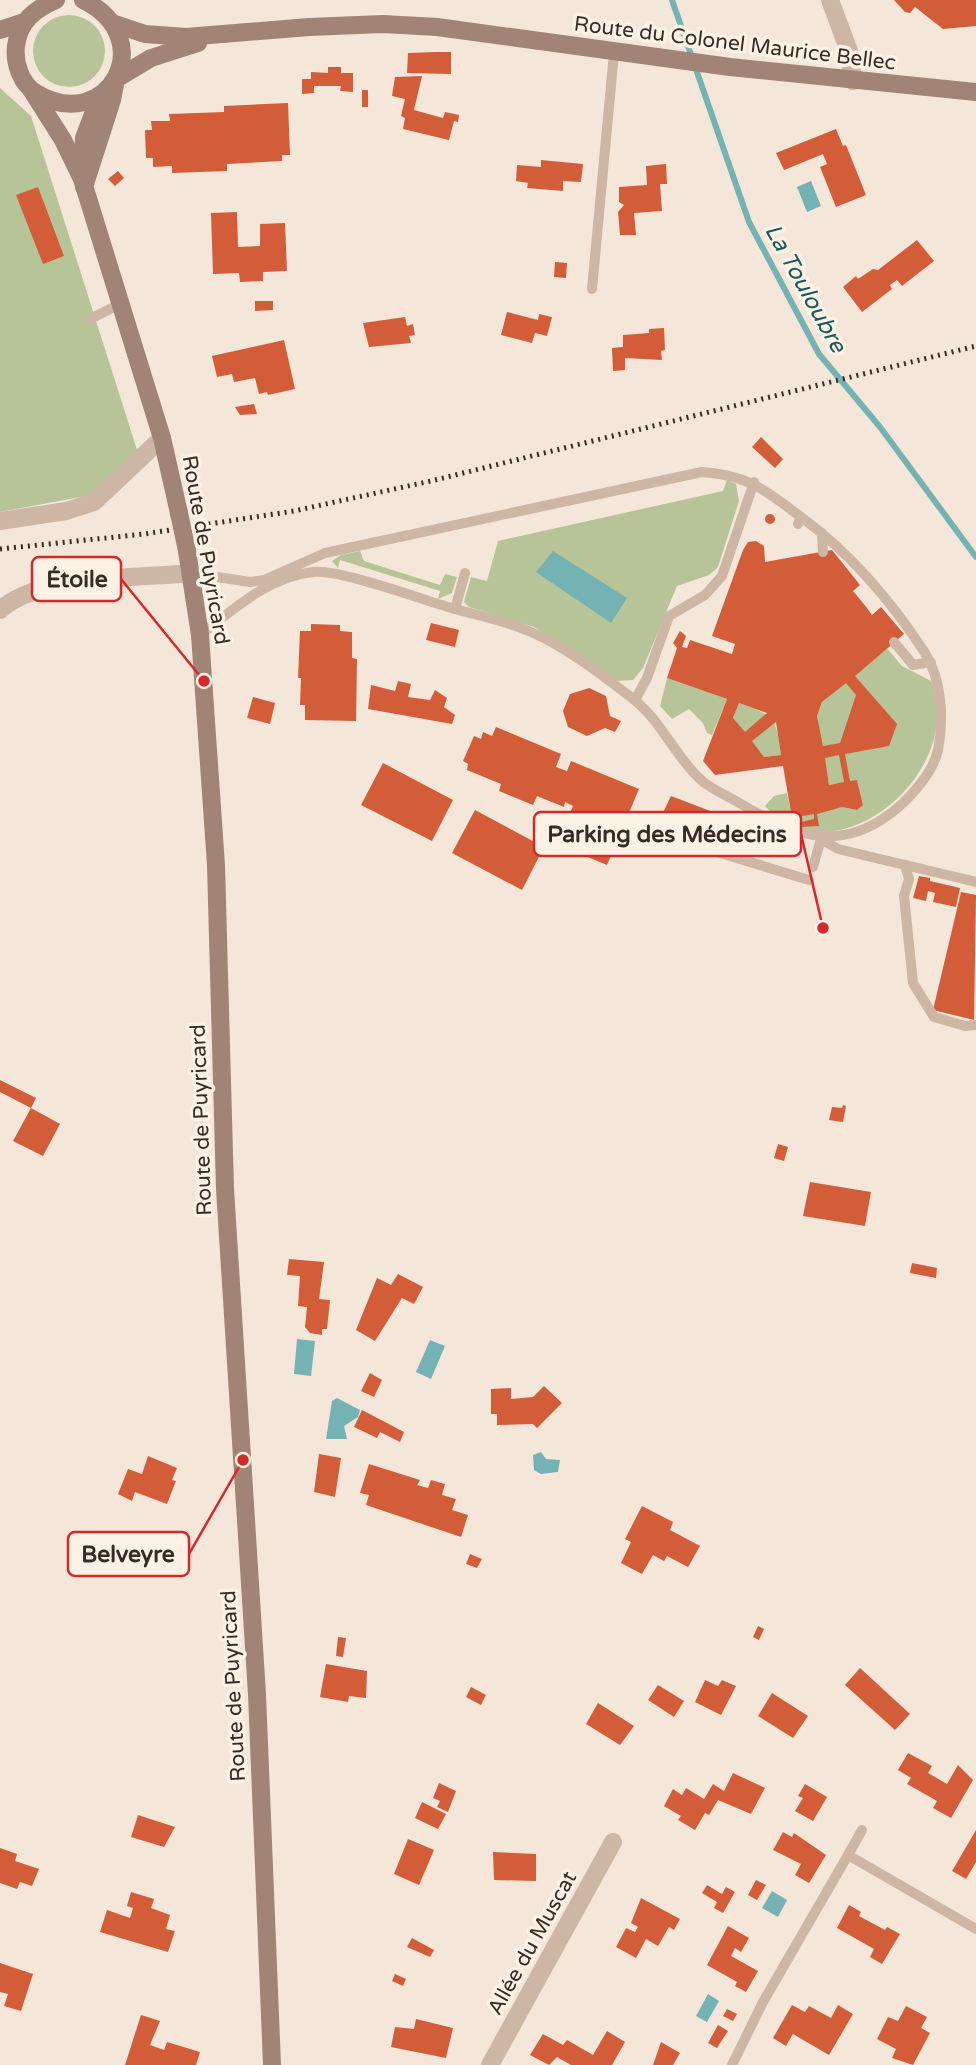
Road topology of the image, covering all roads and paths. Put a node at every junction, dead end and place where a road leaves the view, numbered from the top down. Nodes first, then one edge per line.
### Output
1 (57, 0) edge
2 (83, 0) edge
3 (830, 0) edge
4 (29, 12) edge
5 (115, 24) junction
6 (0, 30) edge
7 (237, 35) junction
8 (614, 52) junction
9 (0, 56) edge
10 (20, 73) junction
11 (116, 79) junction
12 (853, 81) junction
13 (32, 91) junction
14 (976, 92) edge
15 (100, 96) junction
16 (83, 183) junction
17 (592, 289) dead end
18 (122, 303) junction
19 (90, 319) dead end
20 (162, 438) junction
21 (754, 482) junction
22 (0, 522) edge
23 (822, 533) junction
24 (822, 552) dead end
25 (191, 573) junction
26 (465, 573) dead end
27 (454, 609) junction
28 (0, 610) edge
29 (200, 635) junction
30 (894, 642) dead end
31 (931, 662) junction
32 (635, 700) junction
33 (821, 839) junction
34 (704, 848) dead end
35 (905, 864) junction
36 (813, 867) dead end
37 (809, 880) dead end
38 (976, 882) edge
39 (976, 1025) edge
40 (862, 1830) dead end
41 (613, 1842) dead end
42 (848, 1855) junction
43 (976, 1929) edge
44 (272, 2065) edge
45 (490, 2065) edge
46 (732, 2065) edge

1 - 4 main road
2 - 5 main road
3 - 12 street
4 - 6 main road
4 - 10 main road
5 - 7 main road, Route du Colonel Maurice Bellec
5 - 11 main road
7 - 8 main road, Route du Colonel Maurice Bellec
7 - 11 main road, Route du Colonel Maurice Bellec
8 - 12 main road, Route du Colonel Maurice Bellec
8 - 17 lane
9 - 10 main road
10 - 13 main road, Route de Puyricard
11 - 15 main road, Route du Colonel Maurice Bellec
11 - 16 main road
12 - 14 main road, Route du Colonel Maurice Bellec
13 - 15 main road
13 - 16 main road, Route de Puyricard
15 - 16 main road, Route de Puyricard
16 - 18 main road, Route de Puyricard
18 - 19 lane
18 - 20 main road, Route de Puyricard
20 - 22 street
20 - 25 main road, Route de Puyricard, bridge
21 - 23 lane
21 - 25 lane
21 - 32 lane
23 - 24 lane
23 - 31 lane
25 - 28 street
25 - 29 main road, Route de Puyricard
26 - 27 lane
27 - 29 lane
27 - 32 lane
29 - 44 main road, Route de Puyricard
30 - 31 lane
31 - 33 lane
32 - 33 lane
33 - 35 lane
33 - 36 lane
34 - 37 lane
35 - 38 lane
35 - 39 lane
40 - 42 lane
41 - 45 street, Allée du Muscat
42 - 43 lane
42 - 46 lane

